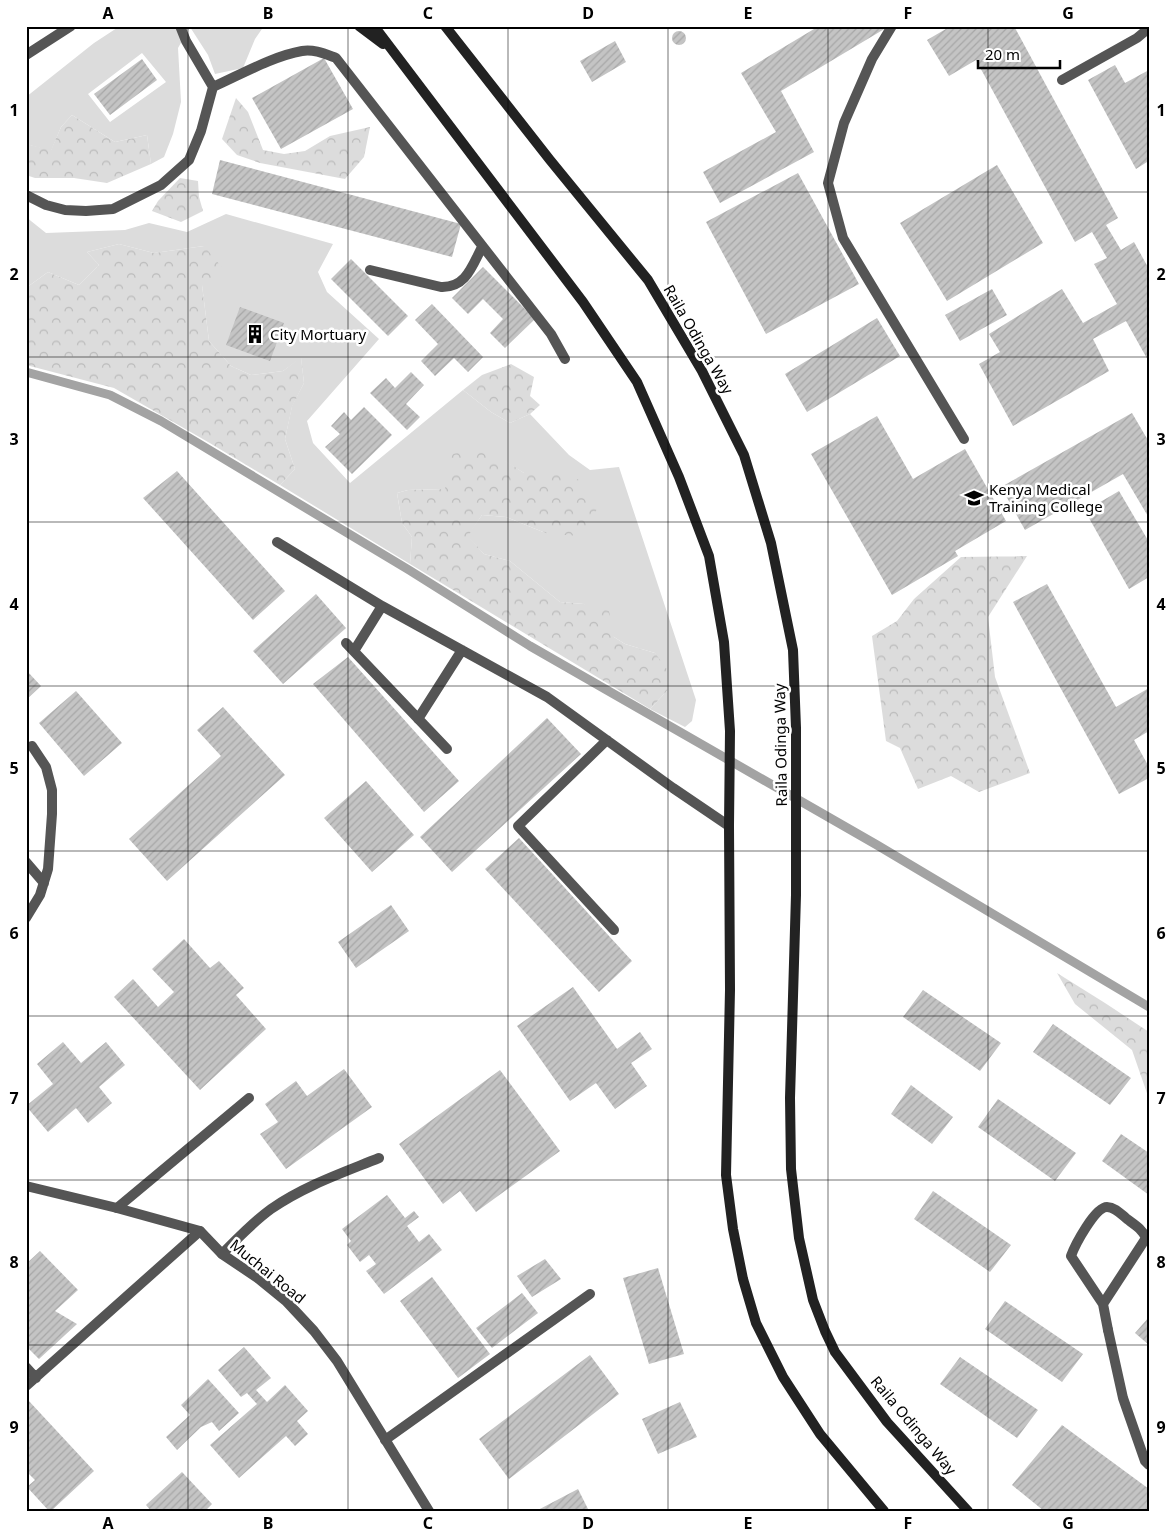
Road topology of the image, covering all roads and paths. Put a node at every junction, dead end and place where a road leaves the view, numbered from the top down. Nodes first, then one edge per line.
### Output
1 (70, 26) edge
2 (180, 26) edge
3 (358, 26) edge
4 (374, 26) edge
5 (446, 26) edge
6 (892, 26) edge
7 (1149, 28) edge
8 (394, 52) junction
9 (26, 55) edge
10 (1062, 80) dead end
11 (213, 87) junction
12 (26, 195) edge
13 (482, 246) junction
14 (370, 270) dead end
15 (565, 359) dead end
16 (964, 439) dead end
17 (277, 542) dead end
18 (382, 606) junction
19 (462, 650) junction
20 (418, 719) junction
21 (607, 740) junction
22 (32, 746) dead end
23 (447, 749) dead end
24 (729, 826) junction
25 (26, 862) edge
26 (44, 883) junction
27 (26, 918) edge
28 (614, 930) dead end
29 (249, 1098) dead end
30 (379, 1158) dead end
31 (26, 1186) edge
32 (117, 1208) junction
33 (200, 1232) junction
34 (222, 1254) junction
35 (590, 1294) dead end
36 (1103, 1304) junction
37 (26, 1367) edge
38 (36, 1378) junction
39 (26, 1386) edge
40 (385, 1440) junction
41 (1149, 1465) edge
42 (429, 1511) edge
43 (884, 1511) edge
44 (968, 1511) edge

1 - 9 street
2 - 11 street
3 - 8 main road
4 - 8 main road
5 - 44 main road, Raila Odinga Way
6 - 16 street
7 - 10 street
8 - 24 main road
11 - 12 street
11 - 13 street
13 - 14 street
13 - 15 street
17 - 18 street
18 - 19 street
18 - 20 street
19 - 20 street
19 - 21 street
20 - 23 street
21 - 24 street
21 - 28 street
22 - 26 street
24 - 43 main road
25 - 26 street
26 - 27 street
29 - 32 street
30 - 34 street
31 - 32 street, Muchai Road
32 - 33 street, Muchai Road
33 - 34 street, Muchai Road
33 - 38 street
34 - 40 street, Muchai Road
35 - 40 street
36 - 36 street
36 - 41 street
37 - 38 street
38 - 39 street
40 - 42 street, Muchai Road

